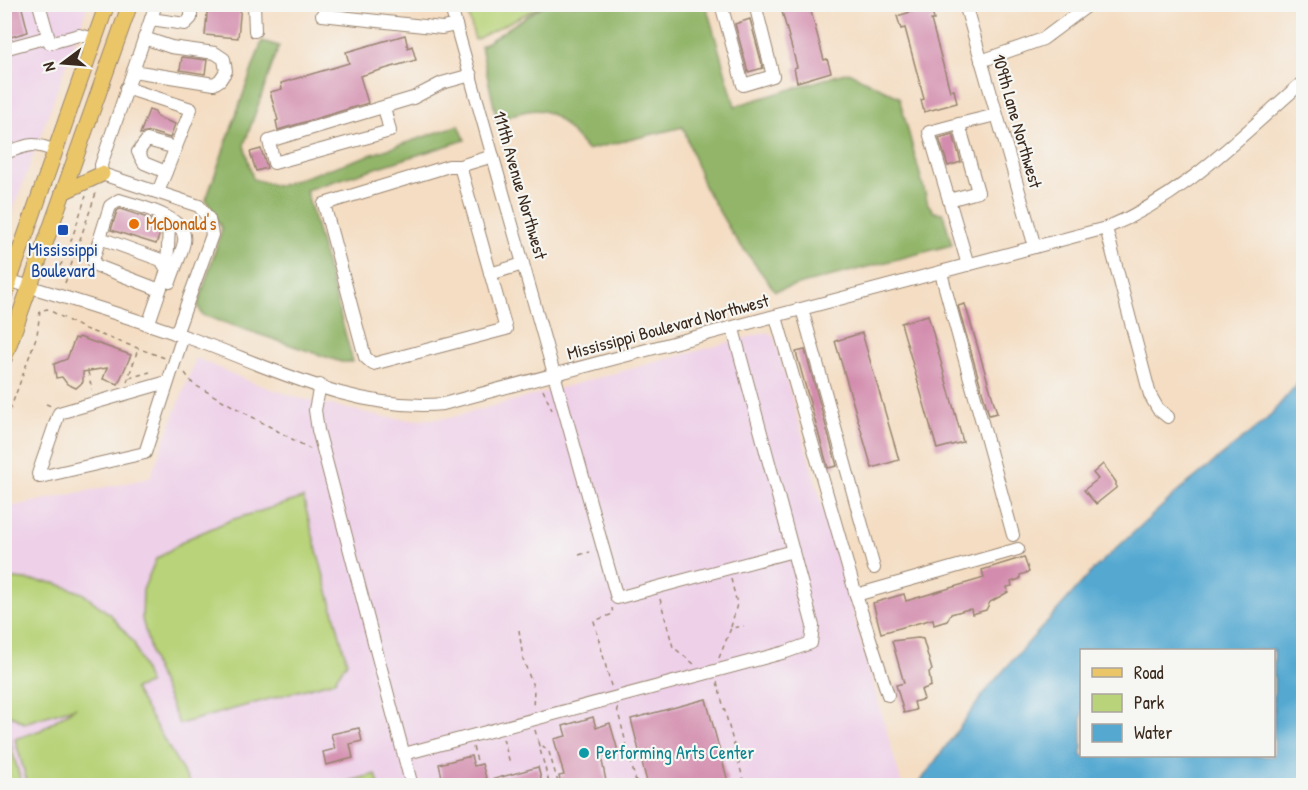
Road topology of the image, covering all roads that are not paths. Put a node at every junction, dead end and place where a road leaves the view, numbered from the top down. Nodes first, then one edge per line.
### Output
1 (39, 4) edge
2 (107, 4) edge
3 (130, 4) edge
4 (156, 4) edge
5 (191, 4) edge
6 (254, 4) edge
7 (450, 4) edge
8 (721, 4) edge
9 (755, 4) edge
10 (964, 4) edge
11 (1089, 4) edge
12 (322, 15) dead end
13 (151, 19) junction
14 (456, 25) junction
15 (255, 32) dead end
16 (48, 37) junction
17 (144, 38) junction
18 (95, 39) junction
19 (4, 49) edge
20 (981, 61) junction
21 (133, 71) junction
22 (471, 75) junction
23 (1304, 81) edge
24 (126, 88) junction
25 (384, 107) junction
26 (996, 115) junction
27 (960, 124) junction
28 (176, 148) junction
29 (56, 151) junction
30 (4, 153) edge
31 (493, 156) junction
32 (460, 166) junction
33 (166, 172) junction
34 (101, 178) junction
35 (129, 183) junction
36 (63, 192) junction
37 (158, 192) junction
38 (949, 200) junction
39 (118, 203) junction
40 (1106, 228) junction
41 (100, 238) junction
42 (1035, 247) junction
43 (523, 264) junction
44 (968, 265) junction
45 (167, 270) junction
46 (940, 273) junction
47 (490, 274) junction
48 (7, 279) edge
49 (30, 286) junction
50 (160, 290) junction
51 (4, 296) edge
52 (155, 306) junction
53 (802, 309) junction
54 (776, 317) junction
55 (148, 325) junction
56 (733, 329) junction
57 (179, 335) junction
58 (4, 358) edge
59 (555, 375) junction
60 (167, 382) junction
61 (320, 385) junction
62 (1168, 417) dead end
63 (1013, 535) dead end
64 (1018, 549) dead end
65 (793, 551) junction
66 (874, 568) dead end
67 (856, 595) junction
68 (888, 695) dead end
69 (404, 754) junction
70 (412, 786) edge

1 - 16 street
2 - 18 main road
3 - 36 main road
4 - 13 street
5 - 13 street
6 - 15 street
7 - 14 street, 111th Avenue Northwest
8 - 9 street
10 - 20 street, 109th Lane Northwest
11 - 20 street
12 - 14 street
13 - 17 street
14 - 22 street, 111th Avenue Northwest
16 - 18 street
16 - 19 street
17 - 21 street
17 - 21 street
18 - 29 main road
20 - 26 street, 109th Lane Northwest
21 - 24 street
22 - 25 street
22 - 31 street, 111th Avenue Northwest
23 - 40 street, Mississippi Boulevard Northwest
24 - 28 street
24 - 34 street
25 - 25 street
26 - 27 street
26 - 42 street, 109th Lane Northwest
27 - 38 street
27 - 38 street
28 - 33 street
28 - 33 street
29 - 30 street
29 - 48 main road
31 - 32 street
31 - 43 street, 111th Avenue Northwest
32 - 47 street
32 - 47 street
33 - 37 street
34 - 35 street
34 - 36 main road
35 - 37 street
35 - 39 street
36 - 49 main road
37 - 57 street
38 - 44 street
39 - 41 street
39 - 45 street
39 - 52 street
40 - 42 street, Mississippi Boulevard Northwest
40 - 62 street
41 - 45 street
41 - 50 street
42 - 44 street, Mississippi Boulevard Northwest
43 - 47 street
43 - 59 street, 111th Avenue Northwest
44 - 46 street, Mississippi Boulevard Northwest
45 - 50 street
46 - 53 street, Mississippi Boulevard Northwest
46 - 63 street
48 - 49 street, Mississippi Boulevard Northwest
48 - 51 main road
49 - 55 street, Mississippi Boulevard Northwest
49 - 58 main road
50 - 52 street
52 - 55 street
53 - 54 street, Mississippi Boulevard Northwest
53 - 66 street
54 - 56 street, Mississippi Boulevard Northwest
54 - 67 street
55 - 57 street, Mississippi Boulevard Northwest
56 - 59 street, Mississippi Boulevard Northwest
56 - 65 street
57 - 60 street
57 - 61 street, Mississippi Boulevard Northwest
59 - 61 street, Mississippi Boulevard Northwest
59 - 65 street, 111th Avenue Northwest
60 - 60 street
61 - 69 street
64 - 67 street
65 - 69 street
67 - 68 street
69 - 70 street

